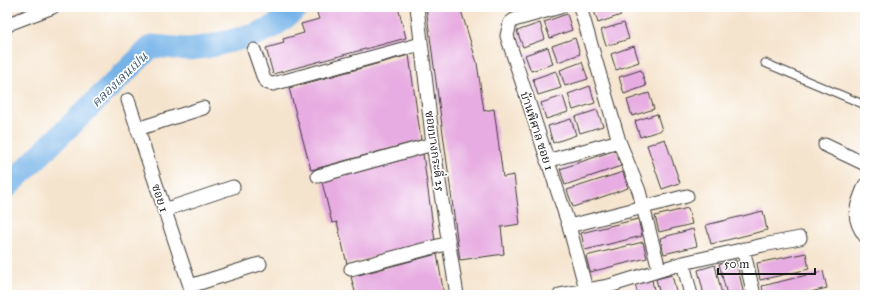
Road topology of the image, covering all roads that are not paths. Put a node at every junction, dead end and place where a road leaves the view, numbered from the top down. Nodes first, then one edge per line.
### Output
1 (53, 7) edge
2 (417, 7) edge
3 (560, 7) edge
4 (580, 7) edge
5 (7, 26) edge
6 (422, 44) junction
7 (254, 50) dead end
8 (765, 63) dead end
9 (128, 100) dead end
10 (865, 105) edge
11 (203, 108) dead end
12 (137, 129) junction
13 (619, 141) junction
14 (434, 144) junction
15 (825, 145) dead end
16 (547, 161) junction
17 (865, 164) edge
18 (318, 176) dead end
19 (865, 185) edge
20 (233, 187) dead end
21 (687, 196) dead end
22 (643, 207) junction
23 (164, 210) junction
24 (569, 226) junction
25 (865, 236) edge
26 (800, 238) dead end
27 (448, 244) junction
28 (744, 249) junction
29 (683, 263) junction
30 (260, 264) dead end
31 (351, 269) dead end
32 (659, 269) junction
33 (586, 289) junction
34 (191, 290) edge
35 (610, 290) edge
36 (457, 295) edge
37 (560, 295) edge
38 (691, 295) edge
39 (754, 295) edge

1 - 5 street
2 - 6 street, ซอยบางกระดี่ 25
3 - 16 street, บ้านพิศาล ซอย 1
4 - 13 street
6 - 7 street
6 - 14 street, ซอยบางกระดี่ 25
8 - 10 lane
9 - 12 street, ซอย 1
11 - 12 street
12 - 23 street, ซอย 1
13 - 16 street
13 - 22 street
14 - 18 street
14 - 27 street, ซอยบางกระดี่ 25
15 - 17 street
16 - 24 street, บ้านพิศาล ซอย 1
19 - 25 street
20 - 23 street
21 - 22 street
22 - 24 street
22 - 32 street
23 - 34 street, ซอย 1
24 - 33 street, บ้านพิศาล ซอย 1
26 - 28 street
27 - 31 street
27 - 36 street, ซอยบางกระดี่ 25
28 - 29 street
28 - 39 street
29 - 32 street
29 - 38 street
30 - 34 street
32 - 35 street
33 - 35 street
33 - 37 street

